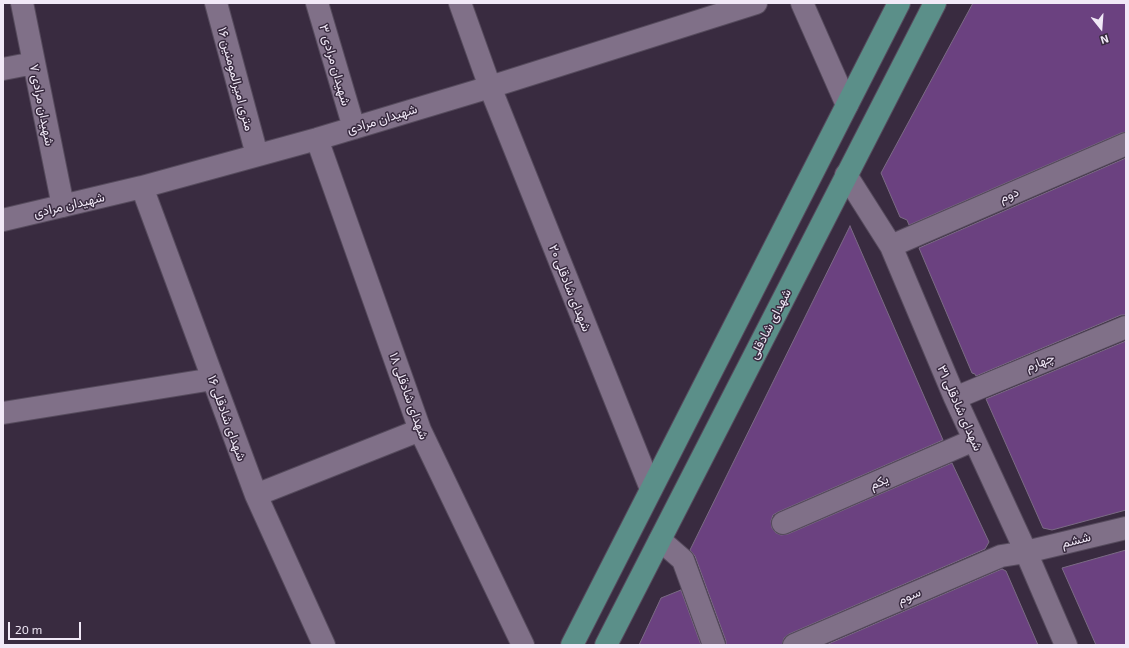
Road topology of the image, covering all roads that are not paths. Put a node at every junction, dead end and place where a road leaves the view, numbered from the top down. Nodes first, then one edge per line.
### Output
1 (22, 3) edge
2 (216, 3) edge
3 (317, 3) edge
4 (460, 3) edge
5 (756, 3) edge
6 (802, 3) edge
7 (899, 3) edge
8 (935, 3) edge
9 (34, 63) junction
10 (3, 69) edge
11 (490, 87) junction
12 (847, 105) junction
13 (354, 128) junction
14 (317, 139) junction
15 (1126, 144) edge
16 (256, 155) junction
17 (846, 175) junction
18 (142, 187) junction
19 (63, 206) junction
20 (3, 220) edge
21 (891, 246) junction
22 (1126, 327) edge
23 (213, 379) junction
24 (955, 398) junction
25 (3, 413) edge
26 (420, 430) junction
27 (974, 440) junction
28 (651, 489) junction
29 (256, 495) junction
30 (783, 523) dead end
31 (1126, 528) edge
32 (660, 540) junction
33 (1026, 552) junction
34 (324, 645) edge
35 (523, 645) edge
36 (572, 645) edge
37 (606, 645) edge
38 (714, 645) edge
39 (794, 645) edge
40 (1066, 645) edge

1 - 9 street, شهیدان مرادی ۷
2 - 16 street, ۱۶ متری امیرالمومنین
3 - 13 street, شهیدان مرادی ۳
4 - 11 street, شهدای شادقلی ۲۰
5 - 11 street, شهیدان مرادی
6 - 12 street
7 - 12 main road
8 - 17 main road, شهدای شادقلی
9 - 10 street
9 - 19 street, شهیدان مرادی ۷
11 - 13 street, شهیدان مرادی
11 - 28 street, شهدای شادقلی ۲۰
12 - 28 main road
13 - 14 street, شهیدان مرادی
14 - 16 street, شهیدان مرادی
14 - 26 street, شهدای شادقلی ۱۸
15 - 21 street, دوم
16 - 18 street, شهیدان مرادی
17 - 21 street, شهدای شادقلی ۳۱
17 - 32 main road, شهدای شادقلی
18 - 19 street, شهیدان مرادی
18 - 23 street, شهدای شادقلی ۱۶
19 - 20 street, شهیدان مرادی
21 - 24 street, شهدای شادقلی ۳۱
22 - 24 street, چهارم
23 - 25 street
23 - 29 street, شهدای شادقلی ۱۶
24 - 27 street, شهدای شادقلی ۳۱
26 - 29 street
26 - 35 street, شهدای شادقلی ۱۸
27 - 30 street, یکم
27 - 33 street, شهدای شادقلی ۳۱
28 - 36 main road
29 - 34 street, شهدای شادقلی ۱۶
31 - 33 street, ششم
32 - 37 main road, شهدای شادقلی
32 - 38 street
33 - 39 street, سوم
33 - 40 street, شهدای شادقلی ۳۱

